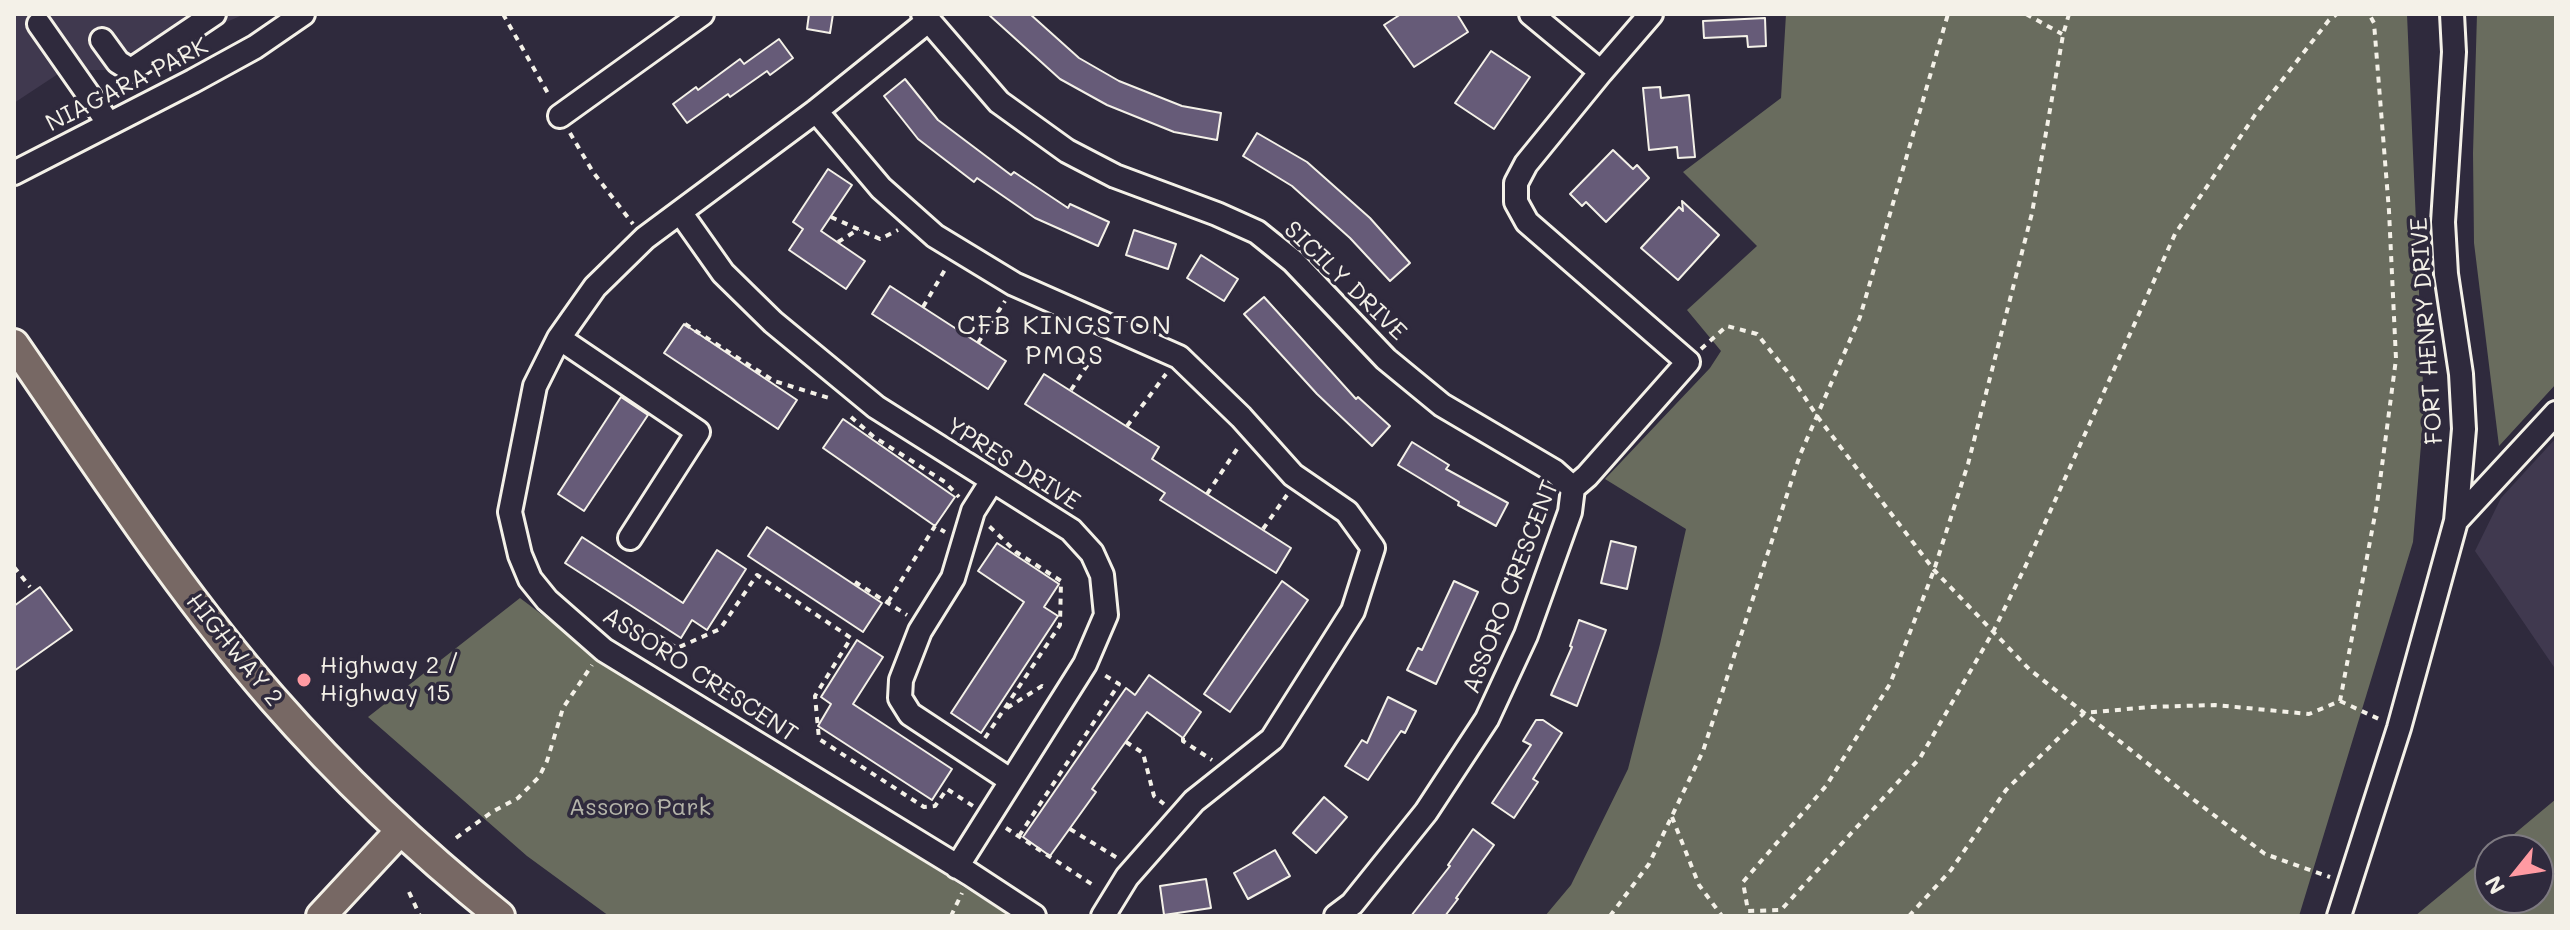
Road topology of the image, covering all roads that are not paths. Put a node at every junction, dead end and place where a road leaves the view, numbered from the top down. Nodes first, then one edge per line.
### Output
1 (214, 14) edge
2 (303, 14) edge
3 (1531, 14) edge
4 (1651, 14) edge
5 (2452, 14) edge
6 (925, 17) edge
7 (688, 18) edge
8 (39, 24) dead end
9 (102, 40) dead end
10 (1601, 72) junction
11 (816, 111) junction
12 (560, 116) dead end
13 (109, 124) junction
14 (14, 173) edge
15 (680, 212) junction
16 (559, 338) junction
17 (14, 344) edge
18 (2556, 413) edge
19 (992, 481) junction
20 (1573, 488) junction
21 (2456, 521) junction
22 (630, 538) dead end
23 (1010, 780) junction
24 (400, 831) junction
25 (957, 867) junction
26 (1109, 908) edge
27 (321, 916) edge
28 (500, 916) edge
29 (1034, 916) edge
30 (1336, 916) edge
31 (2339, 916) edge

1 - 9 street
2 - 13 street, NIAGARA PARK
3 - 10 street
4 - 10 street
5 - 21 street, FORT HENRY DRIVE
6 - 11 street, ASSORO CRESCENT
6 - 20 street, SICILY DRIVE
7 - 12 street
8 - 13 street
10 - 20 street, ASSORO CRESCENT
11 - 15 street, ASSORO CRESCENT
11 - 26 street
13 - 14 street, NIAGARA PARK
15 - 16 street, ASSORO CRESCENT
15 - 19 street, YPRES DRIVE
16 - 22 street
16 - 25 street, ASSORO CRESCENT
17 - 24 main road, HIGHWAY 2
18 - 21 street
19 - 23 street
19 - 23 street, YPRES DRIVE
20 - 30 street, ASSORO CRESCENT
21 - 31 street, FORT HENRY DRIVE
23 - 25 street, YPRES DRIVE
24 - 27 main road
24 - 28 main road, HIGHWAY 2
25 - 29 street, ASSORO CRESCENT

